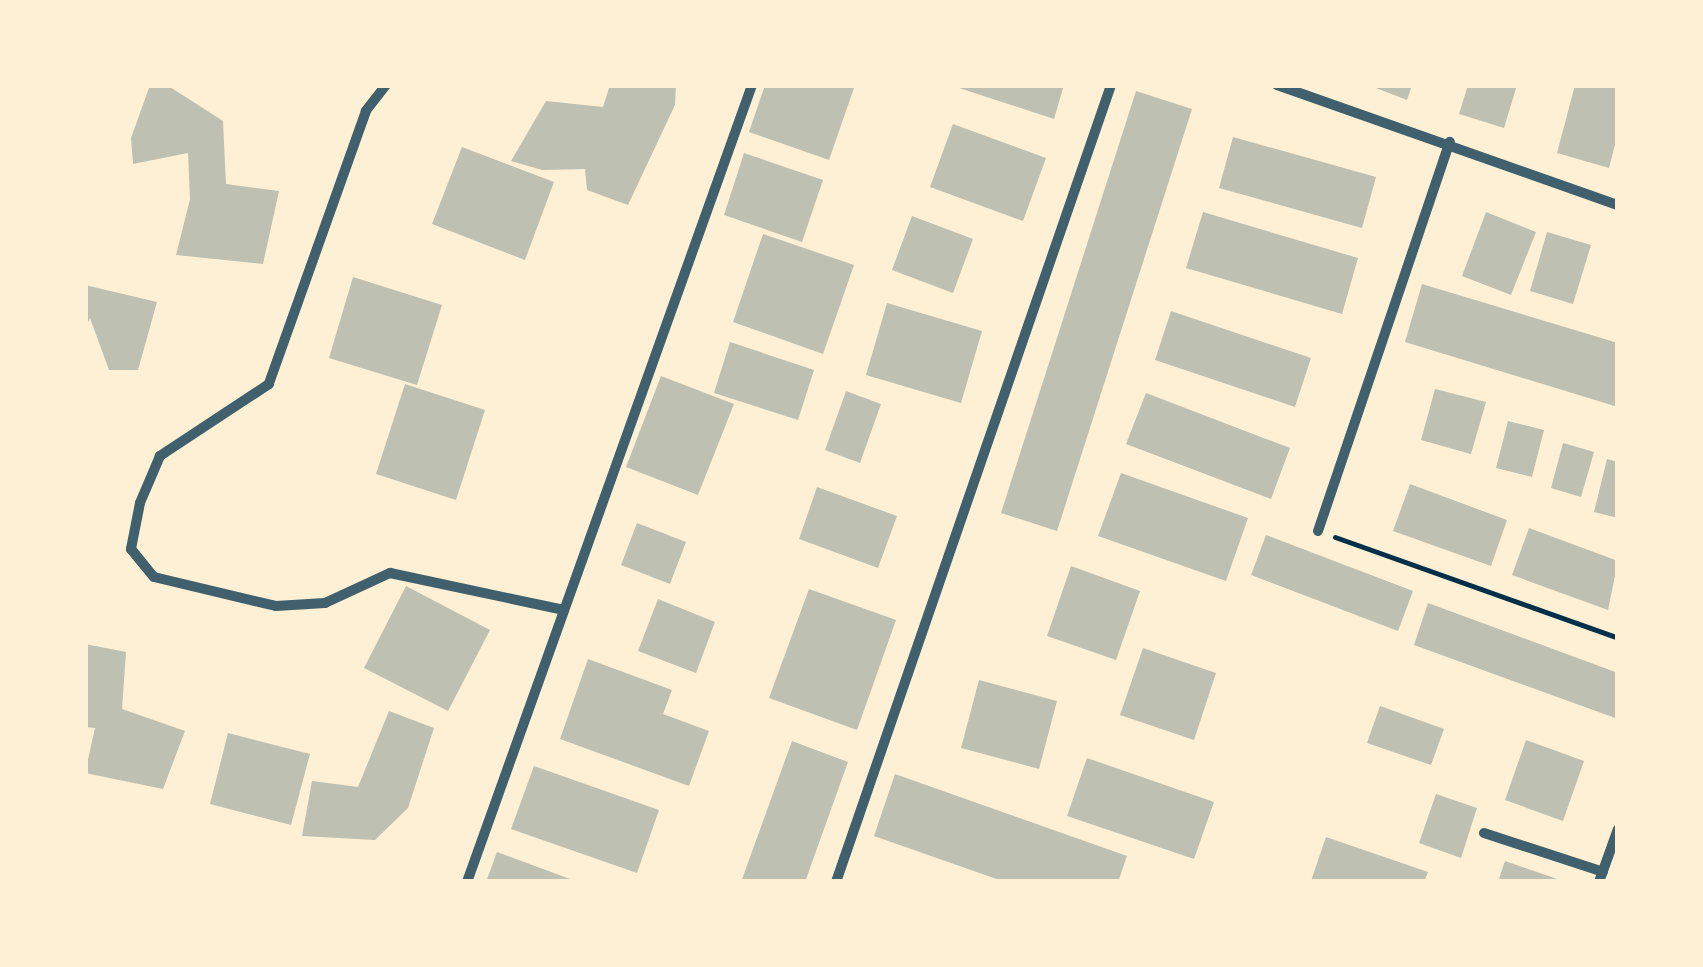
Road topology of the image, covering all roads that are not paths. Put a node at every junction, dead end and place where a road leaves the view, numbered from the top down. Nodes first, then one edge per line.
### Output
1 (386, 85) edge
2 (752, 85) edge
3 (1111, 85) edge
4 (1276, 85) edge
5 (1450, 142) junction
6 (1618, 205) edge
7 (1318, 531) road end
8 (564, 610) junction
9 (1618, 829) edge
10 (1484, 833) dead end
11 (1601, 877) edge
12 (467, 882) edge
13 (836, 882) edge

1 - 8 street
2 - 8 street
3 - 13 street
4 - 5 street
5 - 6 street
5 - 7 street
8 - 12 street
9 - 11 street
10 - 11 street

